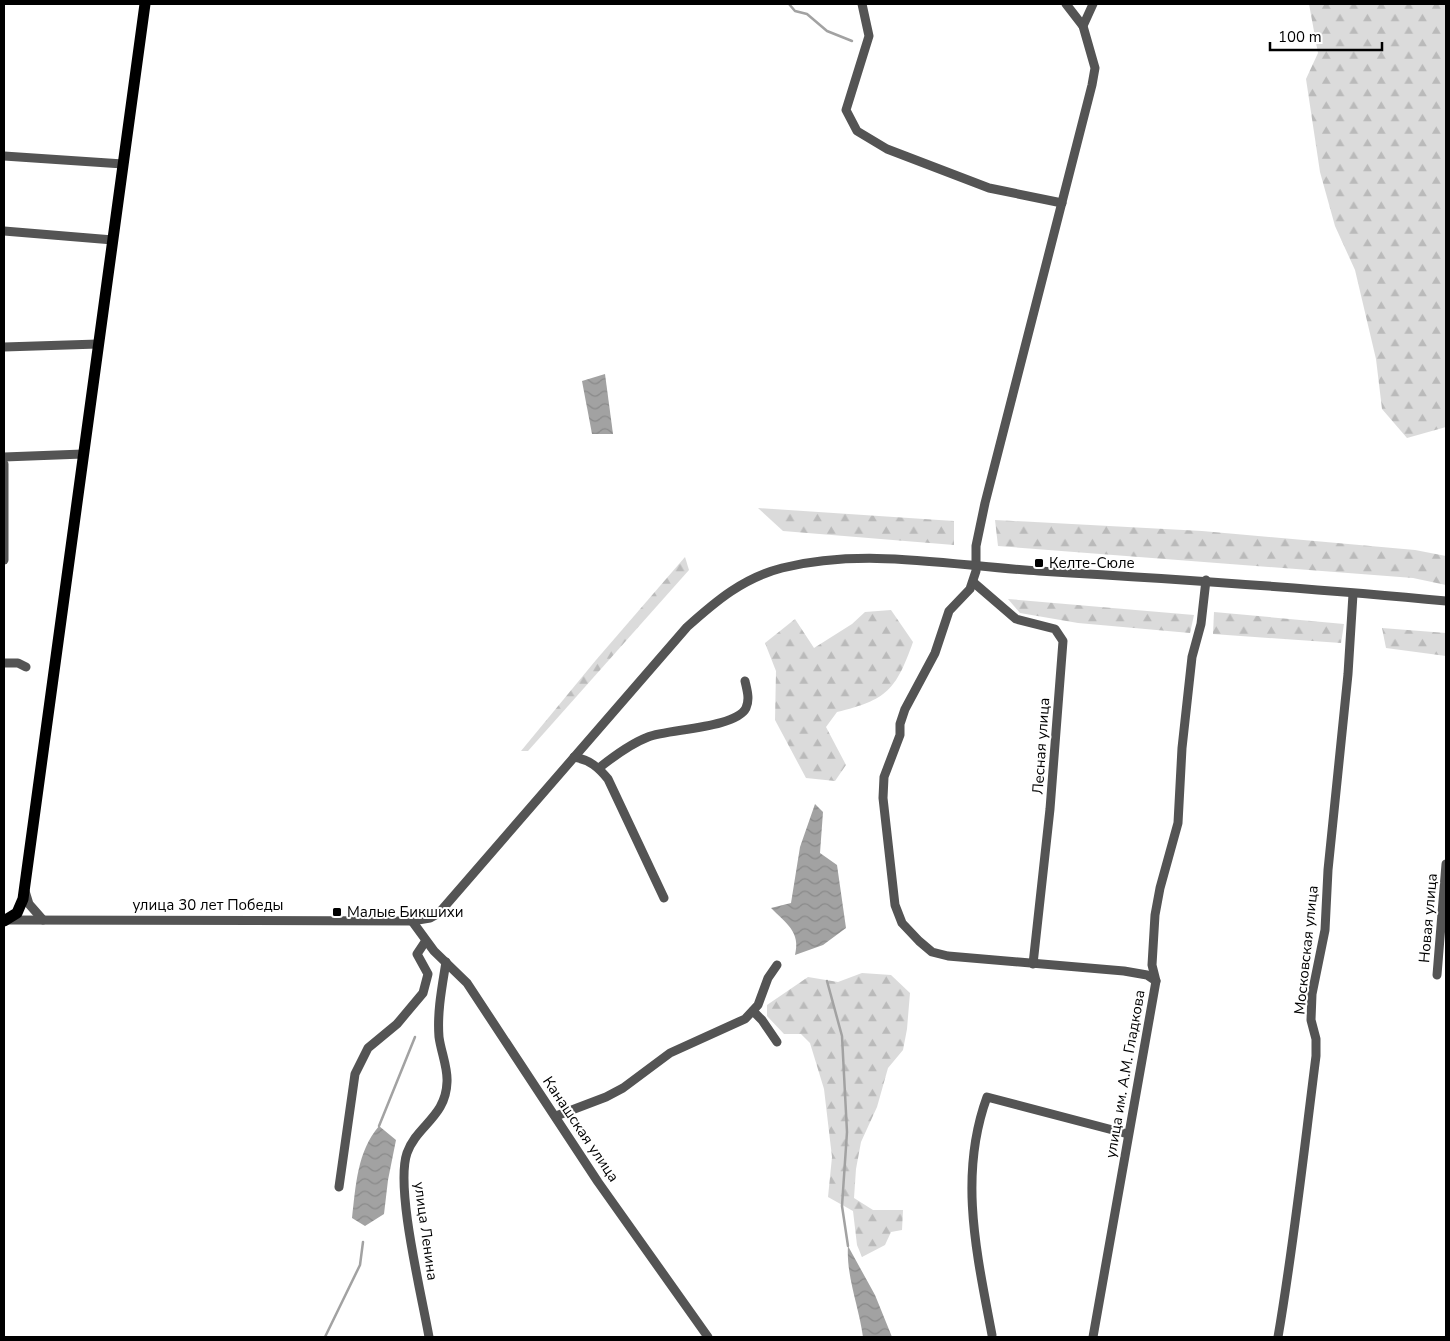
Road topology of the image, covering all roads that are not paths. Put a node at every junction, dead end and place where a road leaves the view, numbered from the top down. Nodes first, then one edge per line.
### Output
1 (145, 4) edge
2 (862, 4) edge
3 (1066, 4) edge
4 (1093, 4) edge
5 (1083, 26) junction
6 (4, 156) edge
7 (123, 164) junction
8 (1062, 203) junction
9 (4, 231) edge
10 (112, 240) junction
11 (98, 344) junction
12 (4, 347) edge
13 (83, 454) junction
14 (4, 456) edge
15 (4, 464) edge
16 (4, 560) edge
17 (976, 565) junction
18 (1206, 580) junction
19 (973, 582) junction
20 (1353, 594) junction
21 (1446, 601) edge
22 (4, 662) edge
23 (26, 667) dead end
24 (745, 681) dead end
25 (574, 757) junction
26 (598, 768) junction
27 (1446, 864) edge
28 (24, 889) junction
29 (664, 898) dead end
30 (5, 920) edge
31 (43, 920) junction
32 (412, 921) junction
33 (426, 942) junction
34 (446, 962) junction
35 (1033, 964) junction
36 (777, 965) dead end
37 (1437, 975) dead end
38 (1156, 981) junction
39 (753, 1011) junction
40 (777, 1042) dead end
41 (556, 1116) junction
42 (1128, 1134) junction
43 (339, 1188) dead end
44 (992, 1334) dead end
45 (429, 1337) edge
46 (708, 1337) edge
47 (1093, 1337) edge
48 (1278, 1337) edge

1 - 7 main road
2 - 8 street
3 - 5 street
4 - 5 street
5 - 8 street
6 - 7 street
7 - 10 main road
8 - 17 street
9 - 10 street
10 - 11 main road
11 - 12 street
11 - 13 main road
13 - 14 street
13 - 28 main road
15 - 16 street
17 - 18 street, улица 30 лет Победы
17 - 19 street
17 - 25 street, улица 30 лет Победы
18 - 20 street, улица 30 лет Победы
18 - 38 street, улица им. А.М. Гладкова
19 - 35 street, Лесная улица
19 - 35 street
20 - 21 street, улица 30 лет Победы
20 - 48 street, Московская улица
22 - 23 street
24 - 26 street
25 - 26 street
25 - 32 street, улица 30 лет Победы
26 - 29 street
27 - 37 street, Новая улица
28 - 30 main road
28 - 31 street
30 - 31 street, улица 30 лет Победы
31 - 32 street, улица 30 лет Победы
32 - 33 street, Канашская улица
33 - 34 street, Канашская улица
33 - 43 street
34 - 41 street, Канашская улица
34 - 45 street, улица Ленина
35 - 38 street
36 - 39 street
38 - 42 street, улица им. А.М. Гладкова
39 - 40 street
39 - 41 street
41 - 46 street, Канашская улица
42 - 44 street
42 - 47 street, улица им. А.М. Гладкова

